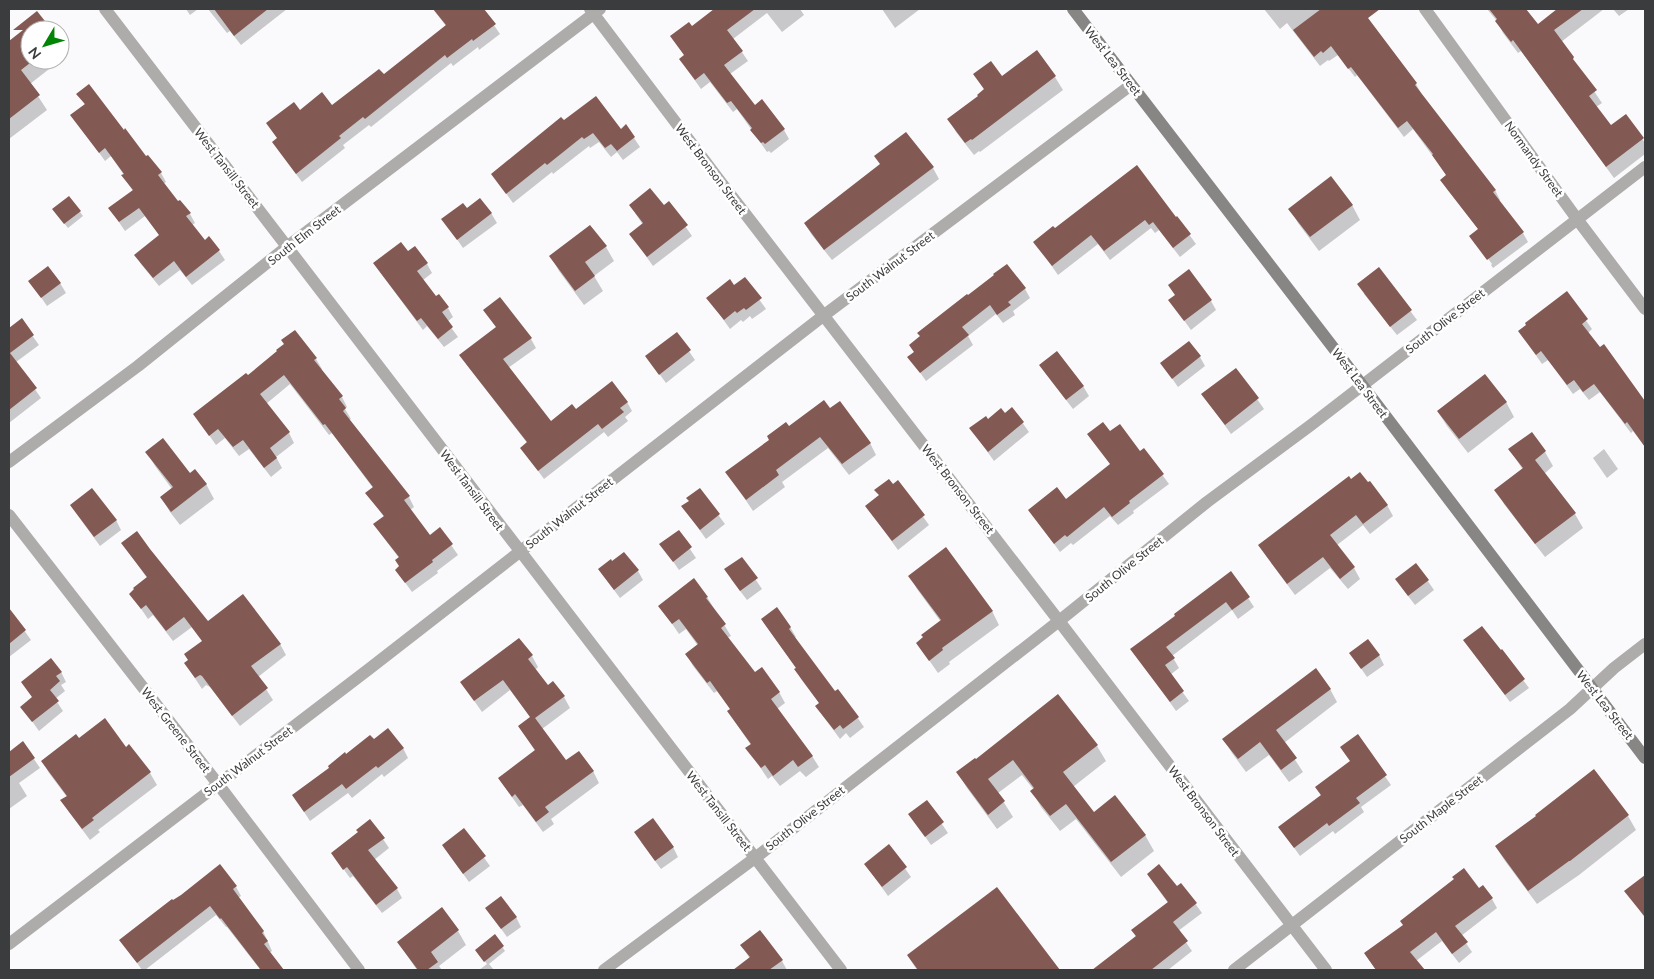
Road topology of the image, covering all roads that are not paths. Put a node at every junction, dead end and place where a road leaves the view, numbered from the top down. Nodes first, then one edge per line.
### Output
1 (105, 9) edge
2 (1073, 9) edge
3 (1425, 9) edge
4 (595, 10) edge
5 (1131, 85) junction
6 (1645, 167) edge
7 (1578, 219) junction
8 (288, 246) junction
9 (1645, 309) edge
10 (823, 316) junction
11 (1362, 385) junction
12 (9, 462) edge
13 (9, 515) edge
14 (520, 552) junction
15 (1059, 621) junction
16 (1645, 644) edge
17 (1592, 689) junction
18 (1645, 758) edge
19 (218, 784) junction
20 (755, 858) junction
21 (1292, 926) junction
22 (9, 944) edge
23 (359, 970) edge
24 (604, 970) edge
25 (841, 970) edge
26 (1234, 970) edge
27 (1326, 970) edge

1 - 8 street, West Tansill Street
2 - 5 main road, West Lea Street
3 - 7 street, Normandy Street
4 - 8 street, South Elm Street
4 - 10 street, West Bronson Street
5 - 10 street, South Walnut Street
5 - 11 main road, West Lea Street
6 - 7 street, South Olive Street
7 - 9 street, Normandy Street
7 - 11 street, South Olive Street
8 - 12 street, South Elm Street
8 - 14 street, West Tansill Street
10 - 14 street, South Walnut Street
10 - 15 street, West Bronson Street
11 - 15 street, South Olive Street
11 - 17 main road, West Lea Street
13 - 19 street, West Greene Street
14 - 19 street, South Walnut Street
14 - 20 street, West Tansill Street
15 - 20 street, South Olive Street
15 - 21 street, West Bronson Street
16 - 17 street, South Maple Street
17 - 18 main road, West Lea Street
17 - 21 street, South Maple Street
19 - 22 street, South Walnut Street
19 - 23 street, West Greene Street
20 - 24 street, South Olive Street
20 - 25 street, West Tansill Street
21 - 26 street, South Maple Street
21 - 27 street, West Bronson Street

